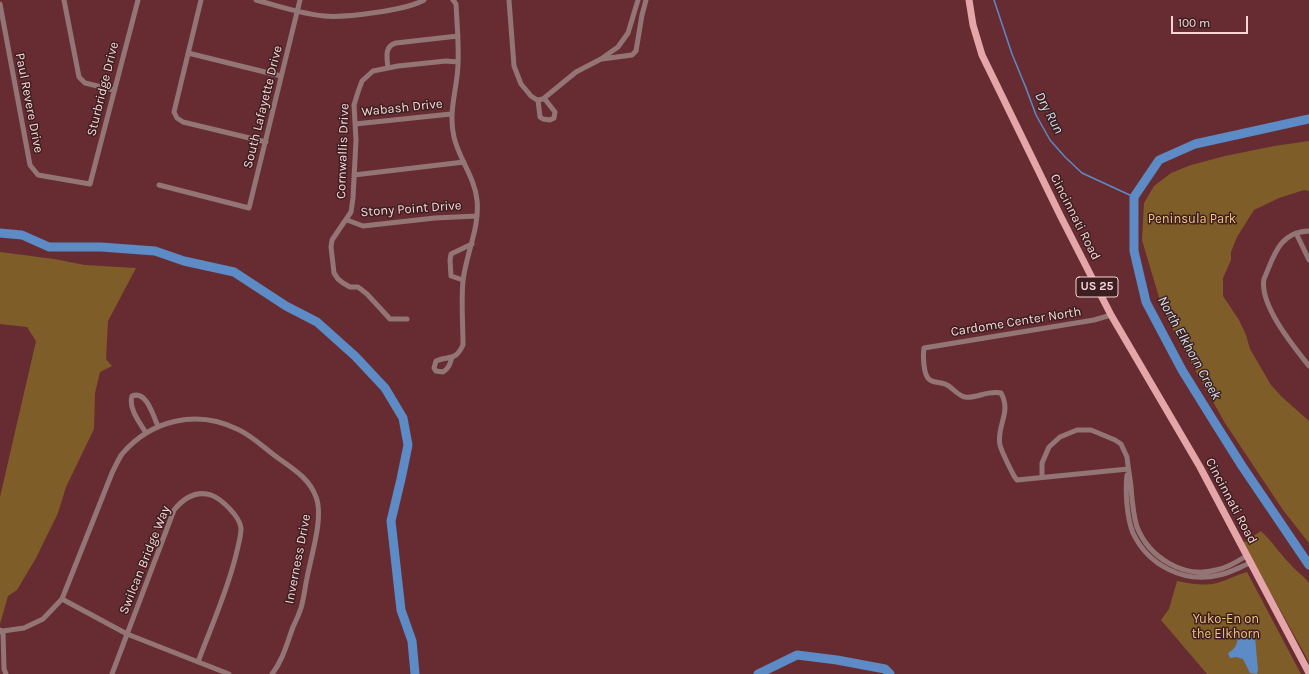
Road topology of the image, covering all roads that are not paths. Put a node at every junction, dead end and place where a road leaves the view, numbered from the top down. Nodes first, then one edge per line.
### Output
1 (64, 0) edge
2 (138, 0) edge
3 (200, 0) edge
4 (256, 0) edge
5 (300, 0) edge
6 (424, 0) edge
7 (453, 0) edge
8 (509, 0) edge
9 (638, 0) edge
10 (646, 0) edge
11 (968, 0) edge
12 (0, 4) edge
13 (298, 10) junction
14 (458, 36) junction
15 (188, 53) junction
16 (601, 59) junction
17 (458, 62) junction
18 (388, 68) junction
19 (282, 76) junction
20 (114, 90) junction
21 (451, 114) junction
22 (355, 124) junction
23 (266, 142) junction
24 (464, 162) junction
25 (354, 175) junction
26 (90, 184) joint
27 (159, 185) dead end
28 (477, 216) junction
29 (347, 220) junction
30 (1309, 231) edge
31 (1296, 233) junction
32 (472, 244) junction
33 (1309, 260) edge
34 (463, 280) junction
35 (1111, 315) junction
36 (407, 319) dead end
37 (452, 357) dead end
38 (1309, 366) edge
39 (158, 426) junction
40 (146, 433) junction
41 (1128, 469) junction
42 (1042, 477) junction
43 (1248, 559) junction
44 (62, 599) junction
45 (1, 631) edge
46 (127, 634) junction
47 (198, 662) junction
48 (1309, 673) edge
49 (6, 674) edge
50 (112, 674) edge
51 (229, 674) edge
52 (273, 674) edge

1 - 20 street
2 - 20 street, Sturbridge Drive
3 - 15 street
4 - 13 street
5 - 13 street, South Lafayette Drive
6 - 13 street
7 - 14 street
8 - 16 street
9 - 16 street
10 - 16 street
11 - 35 main road, Cincinnati Road / US 25
12 - 26 street, Paul Revere Drive
13 - 19 street, South Lafayette Drive
14 - 17 street
14 - 18 street
15 - 19 street
15 - 23 street
17 - 18 street, Cornwallis Drive
17 - 21 street
18 - 22 street, Cornwallis Drive
19 - 23 street, South Lafayette Drive
20 - 26 street, Sturbridge Drive
21 - 22 street, Wabash Drive
21 - 24 street
22 - 25 street, Cornwallis Drive
23 - 27 street, South Lafayette Drive
24 - 25 street
24 - 28 street
25 - 29 street, Cornwallis Drive
28 - 29 street, Stony Point Drive
28 - 32 street
29 - 36 street, Cornwallis Drive
30 - 31 street
31 - 33 street
31 - 38 street
32 - 34 street
32 - 34 street
34 - 37 street
35 - 42 street, Cardome Center North
35 - 43 main road, Cincinnati Road / US 25
39 - 40 street, Inverness Drive
39 - 40 street
39 - 52 street, Inverness Drive
40 - 44 street, Inverness Drive
41 - 42 street
41 - 42 street
41 - 43 street
43 - 48 main road, US 25
44 - 45 street, Inverness Drive
44 - 46 street
45 - 49 street
46 - 47 street
46 - 47 street, Swilcan Bridge Way
46 - 50 street, Swilcan Bridge Way
47 - 51 street

